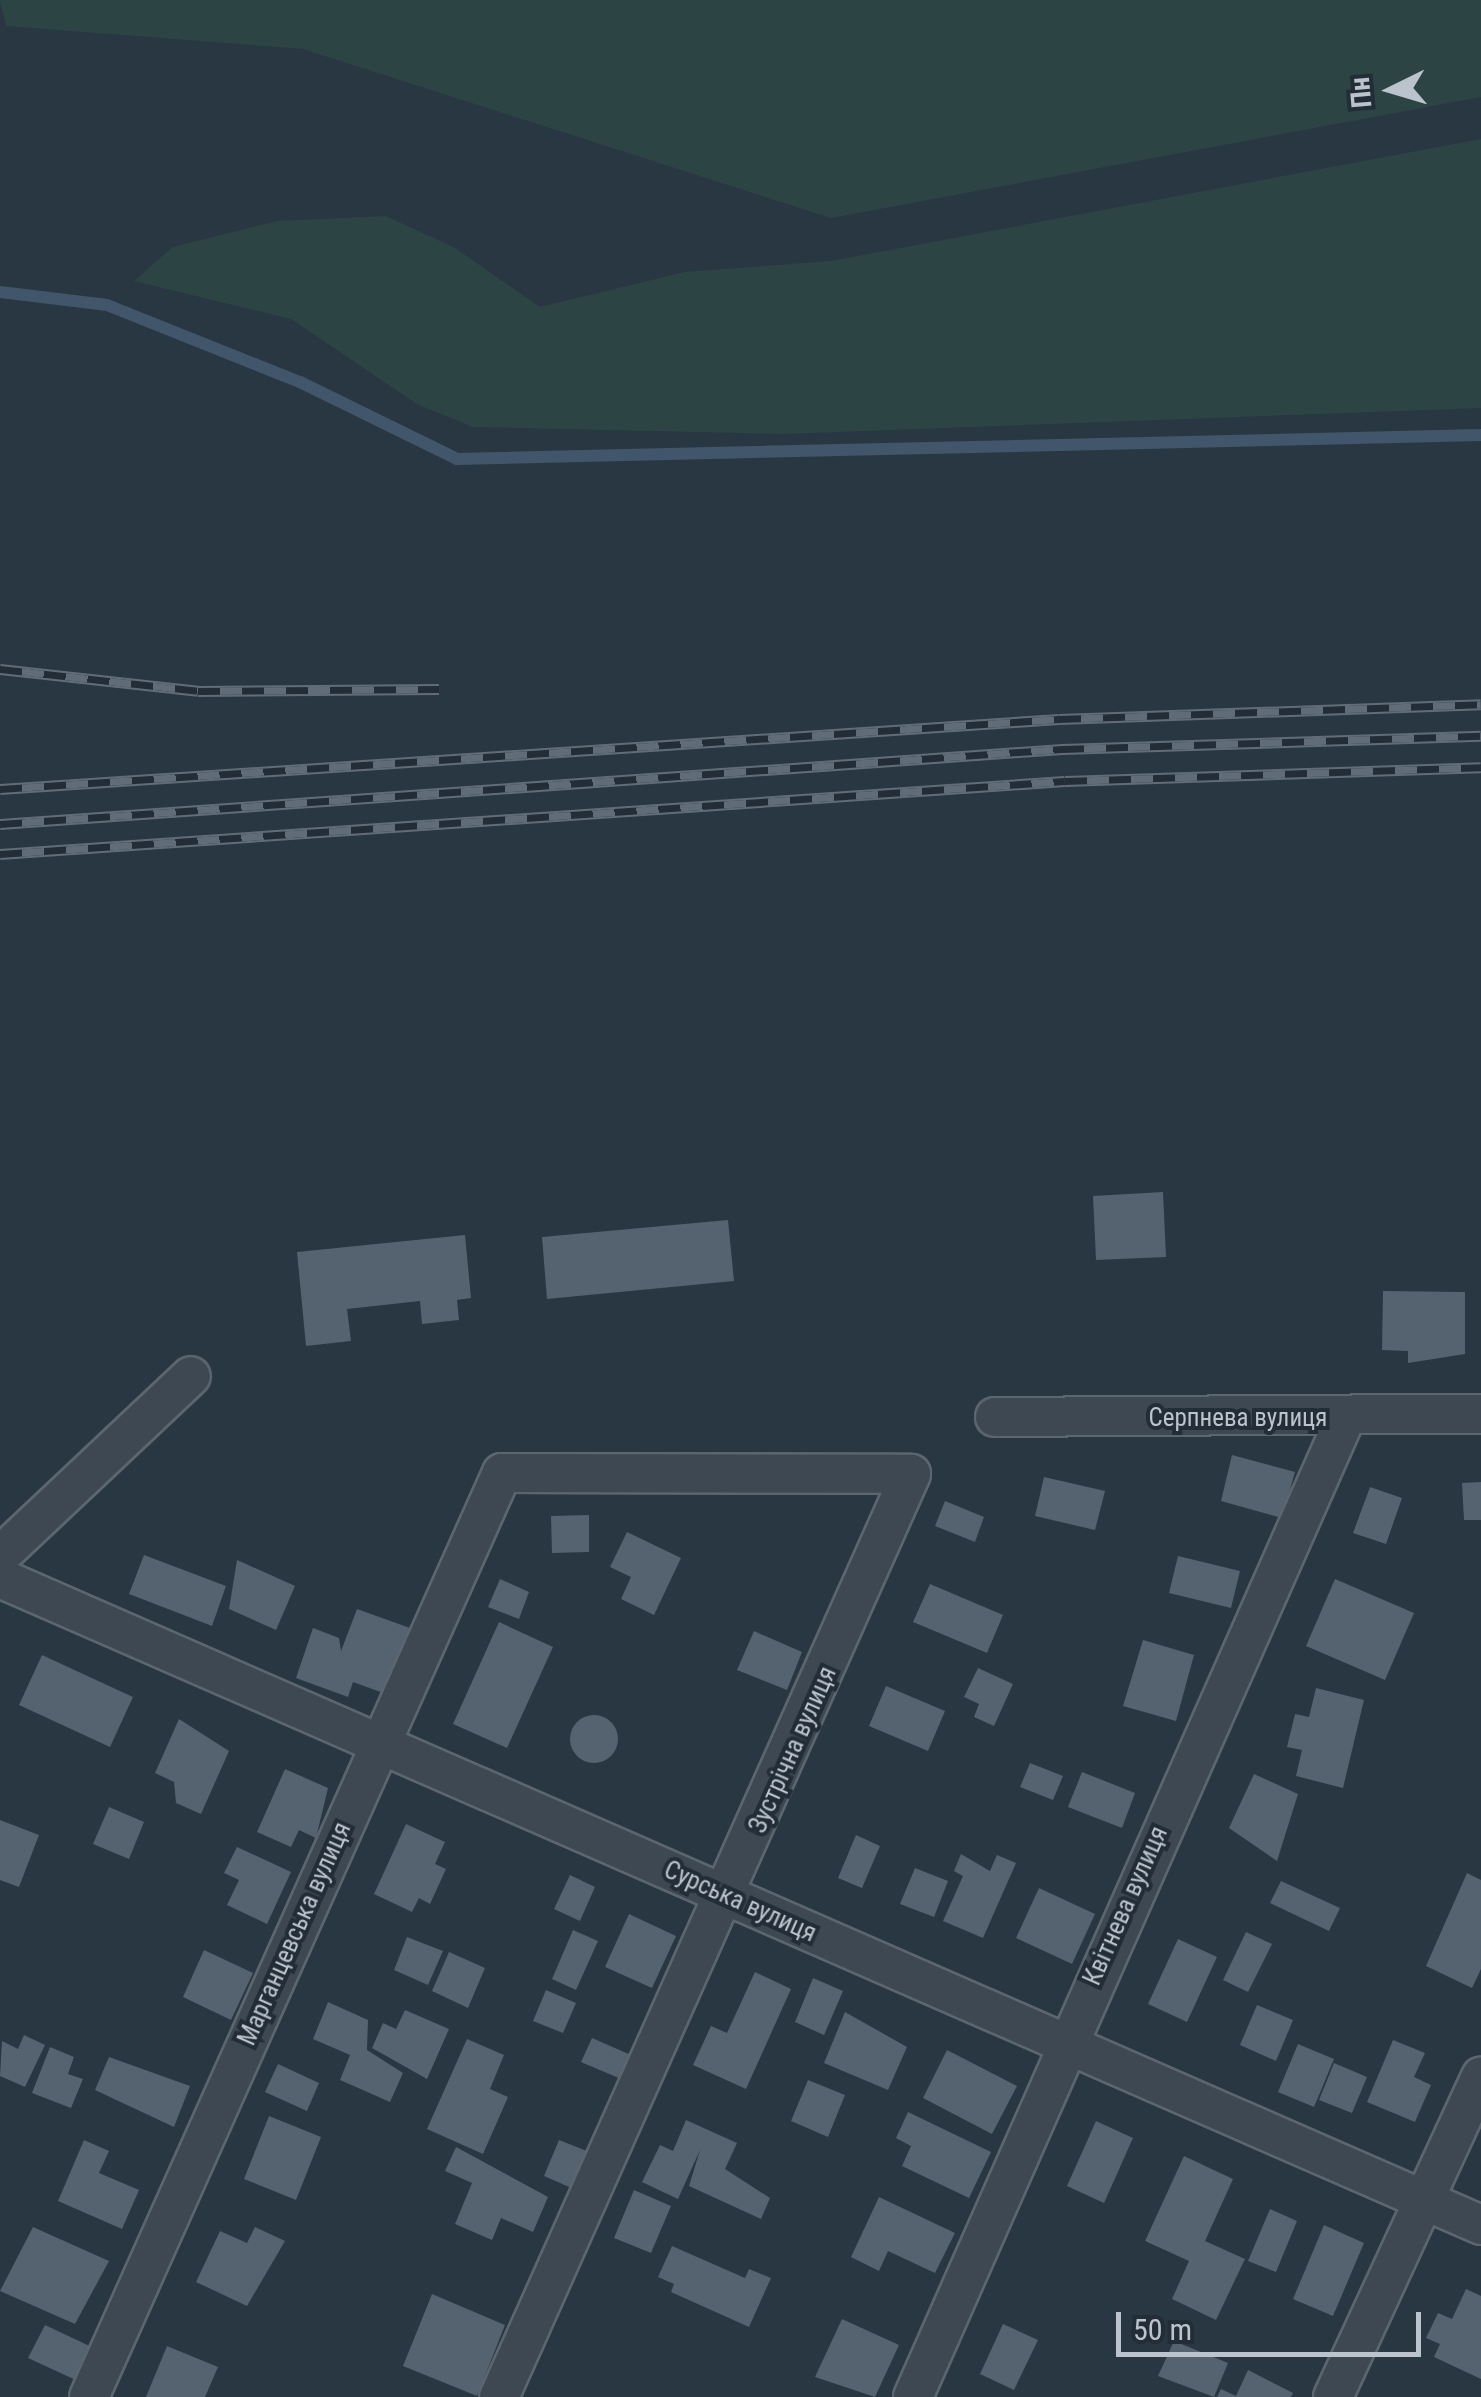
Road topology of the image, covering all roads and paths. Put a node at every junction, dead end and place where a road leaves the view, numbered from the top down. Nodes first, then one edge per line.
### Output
1 (190, 1376) dead end
2 (1481, 1414) edge
3 (994, 1417) dead end
4 (1344, 1418) junction
5 (502, 1473) joint
6 (0, 1556) edge
7 (0, 1578) edge
8 (380, 1743) junction
9 (728, 1897) junction
10 (1064, 2043) junction
11 (1481, 2076) edge
12 (1424, 2200) junction
13 (1481, 2225) edge
14 (89, 2397) edge
15 (499, 2397) edge
16 (913, 2397) edge
17 (1334, 2397) edge

1 - 6 street
2 - 4 street, Серпнева вулиця
3 - 4 street, Серпнева вулиця
4 - 10 street, Квітнева вулиця
5 - 8 street, Марганцевська вулиця
5 - 9 street, Зустрічна вулиця
7 - 8 street, Сурська вулиця
8 - 9 street, Сурська вулиця
8 - 14 street, Марганцевська вулиця
9 - 10 street, Сурська вулиця
9 - 15 street, Зустрічна вулиця
10 - 12 street, Сурська вулиця
10 - 16 street, Квітнева вулиця
11 - 12 street
12 - 13 street, Сурська вулиця
12 - 17 street

